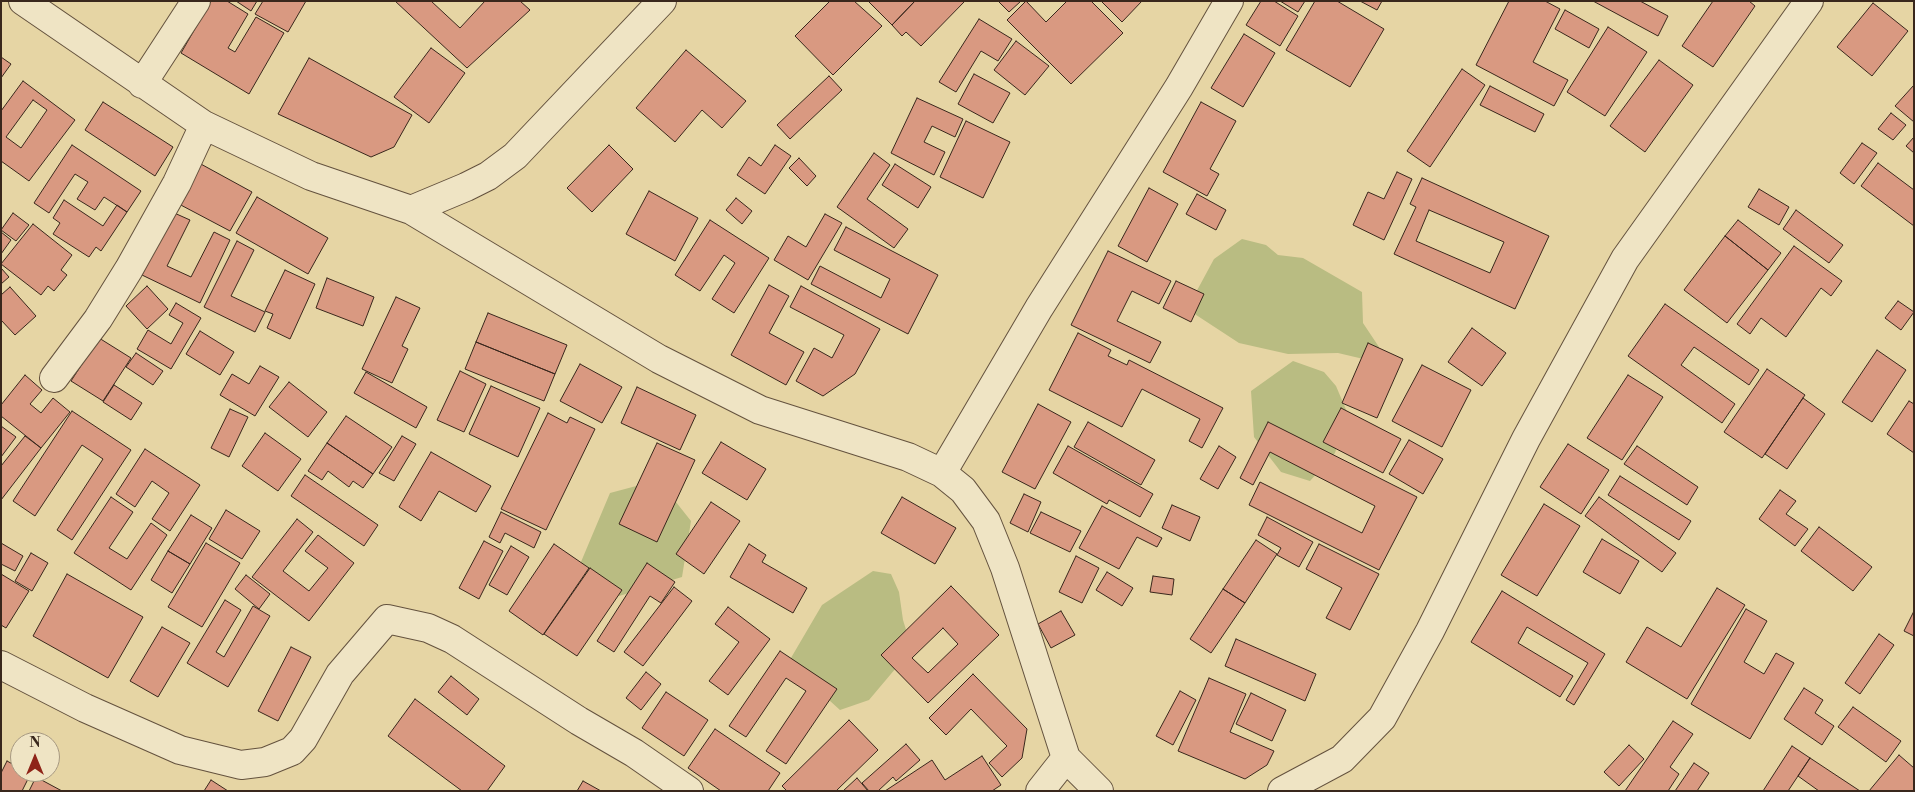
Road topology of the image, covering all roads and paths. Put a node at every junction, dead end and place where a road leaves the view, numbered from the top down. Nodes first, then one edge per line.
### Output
1 (23, 1) edge
2 (196, 1) edge
3 (662, 1) edge
4 (1229, 1) edge
5 (1809, 1) edge
6 (142, 84) junction
7 (204, 125) junction
8 (411, 210) junction
9 (54, 378) dead end
10 (942, 473) junction
11 (1, 665) edge
12 (1066, 758) junction
13 (689, 791) edge
14 (1040, 791) edge
15 (1098, 791) edge
16 (1282, 791) edge

1 - 6 street
2 - 6 street
3 - 8 street
4 - 10 street
5 - 16 street
6 - 7 street
7 - 8 street
7 - 9 street
8 - 10 street
10 - 12 street
11 - 13 street
12 - 14 street
12 - 15 street

